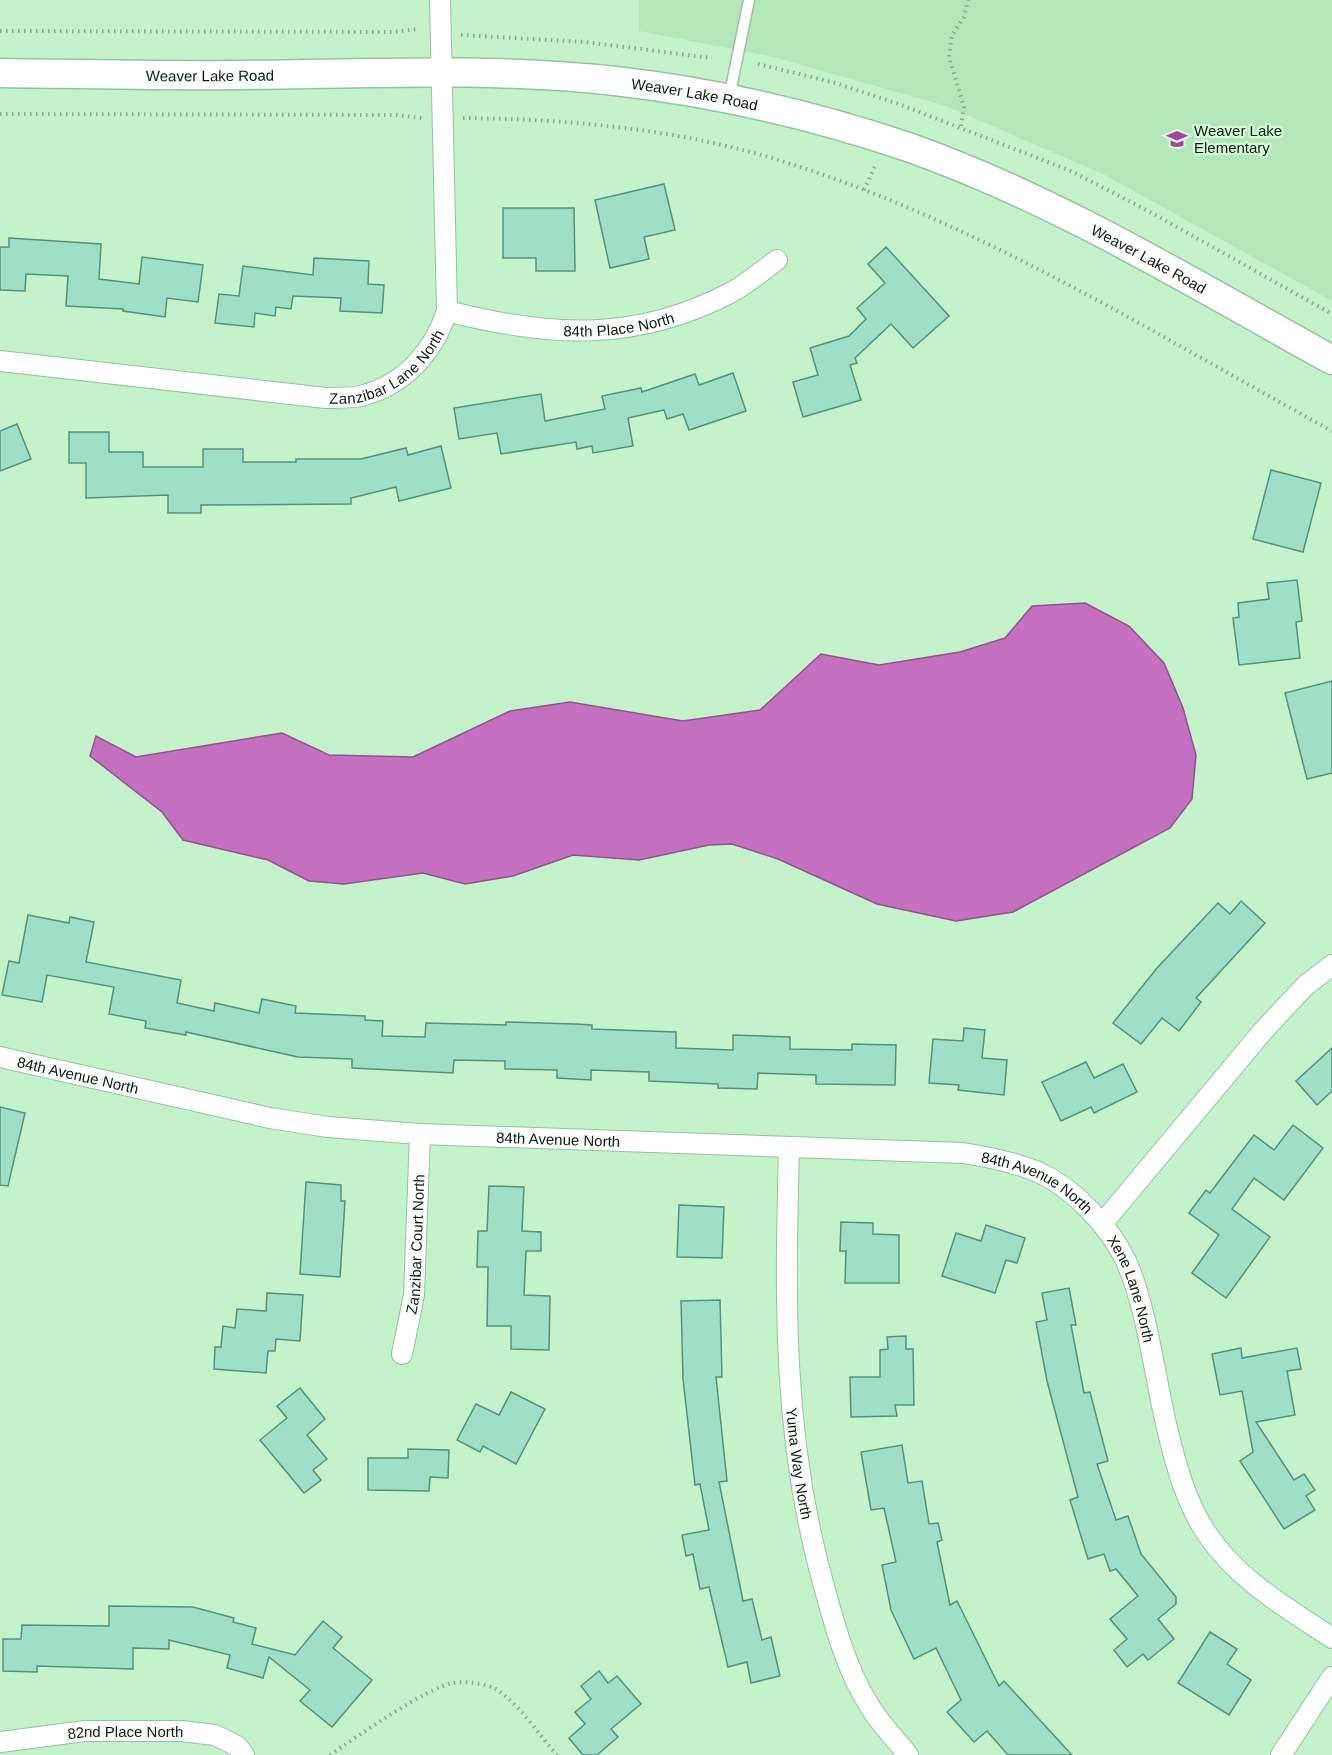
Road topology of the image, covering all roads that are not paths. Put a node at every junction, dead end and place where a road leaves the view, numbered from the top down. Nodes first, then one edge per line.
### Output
1 (440, 0) edge
2 (749, 0) edge
3 (0, 73) edge
4 (441, 73) junction
5 (729, 98) junction
6 (777, 260) dead end
7 (447, 311) junction
8 (1332, 360) edge
9 (0, 361) edge
10 (1332, 965) edge
11 (0, 1057) edge
12 (420, 1134) junction
13 (789, 1148) junction
14 (1102, 1224) junction
15 (402, 1354) dead end
16 (1332, 1638) edge
17 (1332, 1677) edge
18 (0, 1742) edge
19 (244, 1755) edge
20 (908, 1755) edge
21 (1281, 1755) edge

1 - 4 street, Zanzibar Lane North
2 - 5 lane
3 - 4 main road, Weaver Lake Road
4 - 5 main road, Weaver Lake Road
4 - 7 street, Zanzibar Lane North
5 - 8 main road, Weaver Lake Road
6 - 7 street, 84th Place North
7 - 9 street, Zanzibar Lane North
10 - 14 street, Xene Lane North
11 - 12 street, 84th Avenue North
12 - 13 street, 84th Avenue North
12 - 15 street, Zanzibar Court North
13 - 14 street, 84th Avenue North
13 - 20 street, Yuma Way North
14 - 16 street, Xene Lane North
17 - 21 street
18 - 19 street, 82nd Place North

